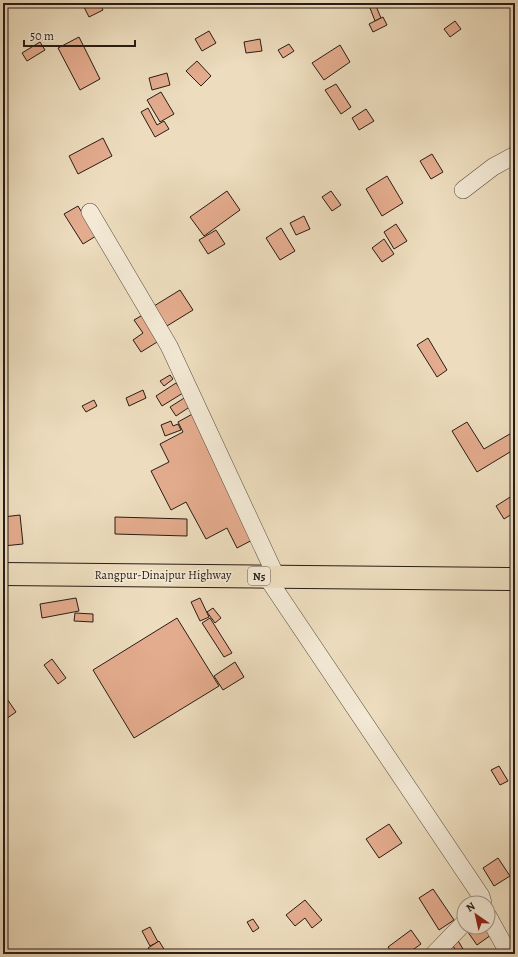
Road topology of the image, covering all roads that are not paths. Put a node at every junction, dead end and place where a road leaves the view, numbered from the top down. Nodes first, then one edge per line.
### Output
1 (515, 154) edge
2 (463, 190) dead end
3 (90, 212) dead end
4 (3, 574) edge
5 (271, 576) junction
6 (515, 579) edge
7 (480, 895) edge
8 (496, 930) edge
9 (456, 931) edge
10 (434, 954) edge
11 (509, 954) edge

1 - 2 street
3 - 5 street
4 - 5 highway, Rangpur-Dinajpur Highway / N5
5 - 6 highway, Rangpur-Dinajpur Highway / N5
5 - 7 street
8 - 11 street
9 - 10 street

